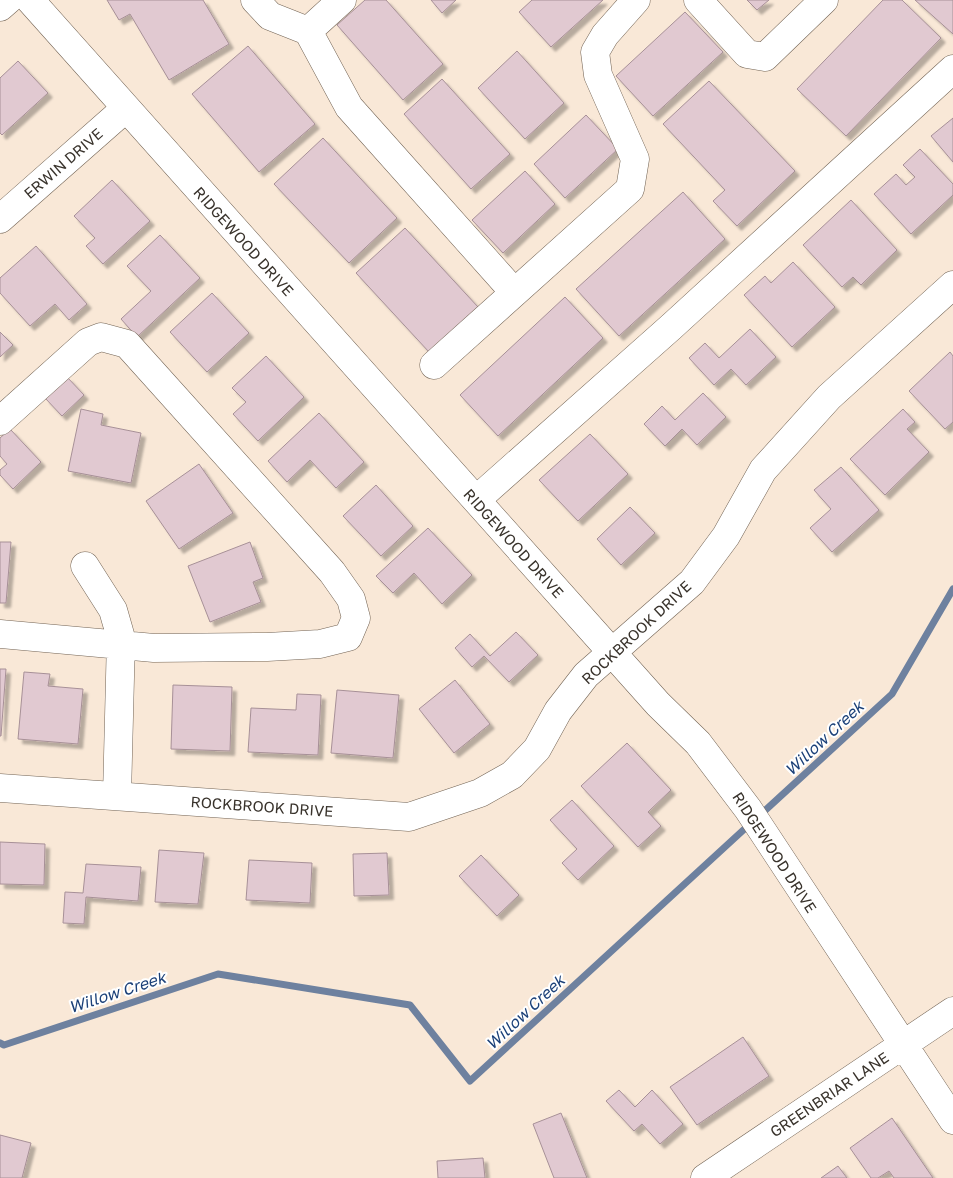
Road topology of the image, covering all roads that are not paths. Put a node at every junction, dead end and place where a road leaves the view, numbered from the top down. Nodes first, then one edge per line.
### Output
1 (8, 0) edge
2 (30, 0) edge
3 (255, 0) edge
4 (342, 0) edge
5 (636, 0) edge
6 (698, 0) edge
7 (824, 0) edge
8 (0, 7) edge
9 (308, 31) junction
10 (953, 69) edge
11 (126, 108) junction
12 (0, 218) edge
13 (953, 285) edge
14 (514, 292) junction
15 (434, 365) dead end
16 (0, 420) edge
17 (476, 500) junction
18 (85, 566) dead end
19 (0, 634) edge
20 (121, 644) junction
21 (611, 651) junction
22 (0, 788) edge
23 (117, 796) junction
24 (953, 1011) edge
25 (902, 1044) junction
26 (953, 1120) edge
27 (705, 1178) edge

1 - 8 street
2 - 11 street, RIDGEWOOD DRIVE
3 - 9 street
4 - 9 street
5 - 14 street
6 - 7 street
9 - 14 street
10 - 17 street
11 - 12 street, ERWIN DRIVE
11 - 17 street, RIDGEWOOD DRIVE
13 - 21 street, ROCKBROOK DRIVE
14 - 15 street
16 - 20 street
17 - 21 street, RIDGEWOOD DRIVE
18 - 20 street
19 - 20 street
20 - 23 street
21 - 23 street, ROCKBROOK DRIVE
21 - 25 street, RIDGEWOOD DRIVE
22 - 23 street, ROCKBROOK DRIVE
24 - 25 street, GREENBRIAR LANE
25 - 26 street, RIDGEWOOD DRIVE
25 - 27 street, GREENBRIAR LANE

